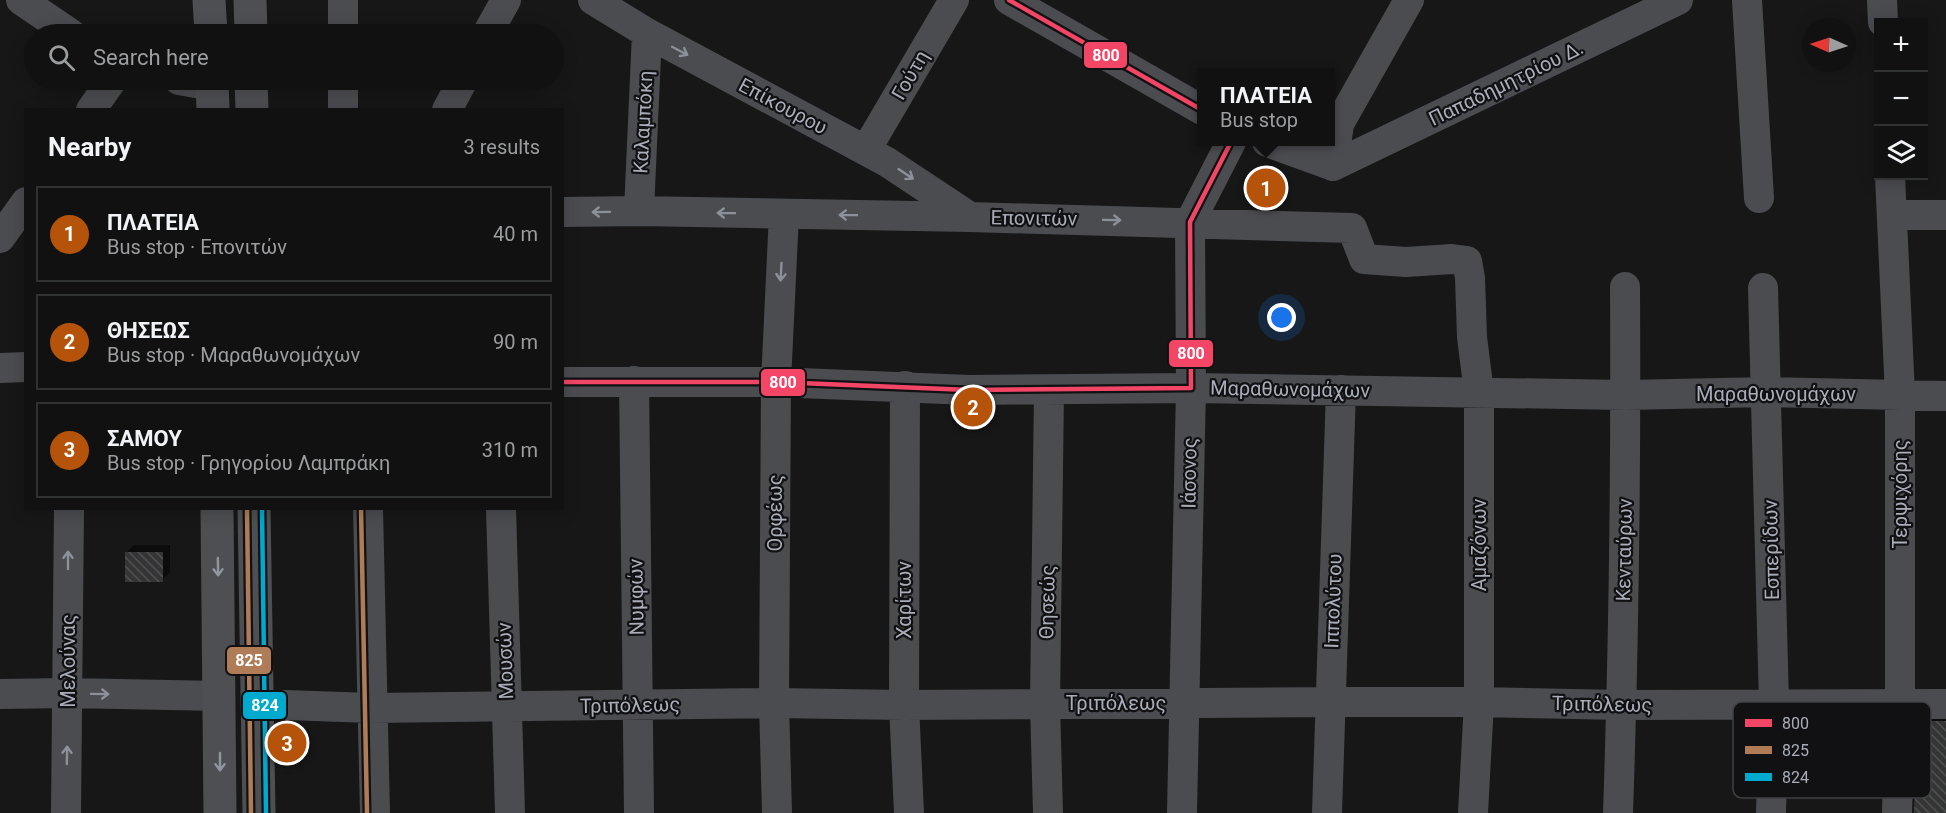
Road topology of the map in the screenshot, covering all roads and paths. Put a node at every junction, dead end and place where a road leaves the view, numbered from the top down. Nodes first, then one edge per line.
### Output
1 (21, 0) edge
2 (209, 0) edge
3 (250, 0) edge
4 (343, 0) edge
5 (506, 0) edge
6 (593, 0) edge
7 (954, 0) edge
8 (1009, 0) edge
9 (1678, 0) edge
10 (1747, 0) edge
11 (1882, 0) edge
12 (1399, 3) edge
13 (1883, 18) edge
14 (56, 24) edge
15 (210, 24) edge
16 (251, 24) edge
17 (343, 24) edge
18 (493, 24) edge
19 (647, 33) junction
20 (105, 90) edge
21 (252, 90) edge
22 (343, 90) edge
23 (458, 90) edge
24 (1197, 107) edge
25 (92, 108) edge
26 (252, 108) edge
27 (343, 108) edge
28 (448, 108) edge
29 (1228, 146) edge
30 (1281, 146) edge
31 (866, 150) junction
32 (1333, 166) junction
33 (1890, 180) edge
34 (1759, 198) dead end
35 (639, 211) junction
36 (564, 212) edge
37 (784, 214) junction
38 (1892, 215) junction
39 (1946, 215) edge
40 (970, 217) junction
41 (1190, 222) junction
42 (1470, 278) joint
43 (1625, 287) dead end
44 (1763, 288) dead end
45 (24, 367) edge
46 (0, 368) edge
47 (634, 381) junction
48 (564, 382) edge
49 (776, 382) junction
50 (905, 386) junction
51 (1191, 388) junction
52 (1049, 390) junction
53 (1341, 390) junction
54 (1767, 392) junction
55 (1479, 393) junction
56 (1626, 395) junction
57 (1900, 395) junction
58 (1946, 396) edge
59 (69, 510) edge
60 (217, 510) edge
61 (254, 510) edge
62 (368, 510) edge
63 (501, 510) edge
64 (68, 693) junction
65 (0, 694) edge
66 (220, 696) junction
67 (1329, 702) junction
68 (1479, 702) junction
69 (1774, 702) edge
70 (1900, 702) edge
71 (1186, 703) junction
72 (774, 704) junction
73 (1045, 704) junction
74 (1733, 704) edge
75 (1931, 704) edge
76 (1946, 704) edge
77 (285, 705) dead end
78 (637, 705) junction
79 (904, 705) junction
80 (1622, 705) junction
81 (507, 707) junction
82 (372, 708) junction
83 (1771, 798) edge
84 (1897, 798) edge
85 (66, 813) edge
86 (220, 813) edge
87 (260, 813) edge
88 (375, 813) edge
89 (510, 813) edge
90 (639, 813) edge
91 (777, 813) edge
92 (909, 813) edge
93 (1048, 813) edge
94 (1182, 813) edge
95 (1327, 813) edge
96 (1473, 813) edge
97 (1618, 813) edge
98 (1771, 813) edge
99 (1897, 813) edge

1 - 14 street
2 - 15 main road
3 - 16 main road
4 - 17 street
5 - 18 street
6 - 19 street, Επίκουρου
7 - 31 street, Γούτη
8 - 24 street
9 - 32 street, Παπαδημητρίου Δ.
10 - 34 street
11 - 13 street
12 - 32 street
19 -> 31 street, Επίκουρου
19 - 35 street, Καλαμπόκη
20 - 25 street
21 - 26 main road
22 - 27 street
23 - 28 street
29 - 41 street, Ιάσονος
30 - 32 street
31 -> 40 street, Επίκουρου
33 - 38 street, Τερψιχόρης
35 -> 36 street, Επονιτών
37 -> 35 street, Επονιτών
40 -> 37 street, Επονιτών
37 -> 49 street, Ορφέως
38 - 39 street
38 - 57 street, Τερψιχόρης
40 -> 41 street, Επονιτών
41 - 42 street, Επονιτών
41 - 51 street, Ιάσονος
42 - 55 street, Αμαζόνων
43 - 56 street, Κενταύρων
44 - 54 street, Εσπερίδων
45 - 46 street
47 - 48 street, Μαραθωνομάχων
47 - 49 street, Μαραθωνομάχων
47 - 78 street, Νυμφών
49 - 50 street, Μαραθωνομάχων
49 - 72 street, Ορφέως
50 - 52 street, Μαραθωνομάχων
50 - 79 street, Χαρίτων
51 - 52 street, Μαραθωνομάχων
51 - 53 street, Μαραθωνομάχων
51 - 71 street, Ιάσονος
52 - 73 street, Θησεώς
53 - 55 street, Μαραθωνομάχων
53 - 67 street, Ιππολύτου
54 - 56 street, Μαραθωνομάχων
54 - 57 street, Μαραθωνομάχων
54 - 69 street, Εσπερίδων
55 - 56 street, Μαραθωνομάχων
55 - 68 street, Αμαζόνων
56 - 80 street, Κενταύρων
57 - 58 street, Μαραθωνομάχων
57 - 70 street, Τερψιχόρης
64 -> 59 street, Μελούνας
60 -> 66 main road
61 - 87 main road
62 - 82 street
63 - 81 street, Μουσών
64 - 65 street
64 -> 66 street
85 -> 64 street, Μελούνας
66 -> 86 main road
67 - 68 street, Τριπόλεως
67 - 71 street, Τριπόλεως
67 - 95 street, Ιππολύτου
68 - 80 street, Τριπόλεως
68 - 96 street, Αμαζόνων
71 - 73 street, Τριπόλεως
71 - 94 street, Ιάσονος
72 - 78 street, Τριπόλεως
72 - 79 street, Τριπόλεως
72 - 91 street, Ορφέως
73 - 79 street, Τριπόλεως
73 - 93 street, Θησεώς
74 - 80 street, Τριπόλεως
75 - 76 street, Τριπόλεως
77 - 82 street, Τριπόλεως
78 - 81 street, Τριπόλεως
78 - 90 street, Νυμφών
79 - 92 street, Χαρίτων
80 - 97 street, Κενταύρων
81 - 82 street, Τριπόλεως
81 - 89 street, Μουσών
82 - 88 street
83 - 98 street, Εσπερίδων
84 - 99 street, Τερψιχόρης

